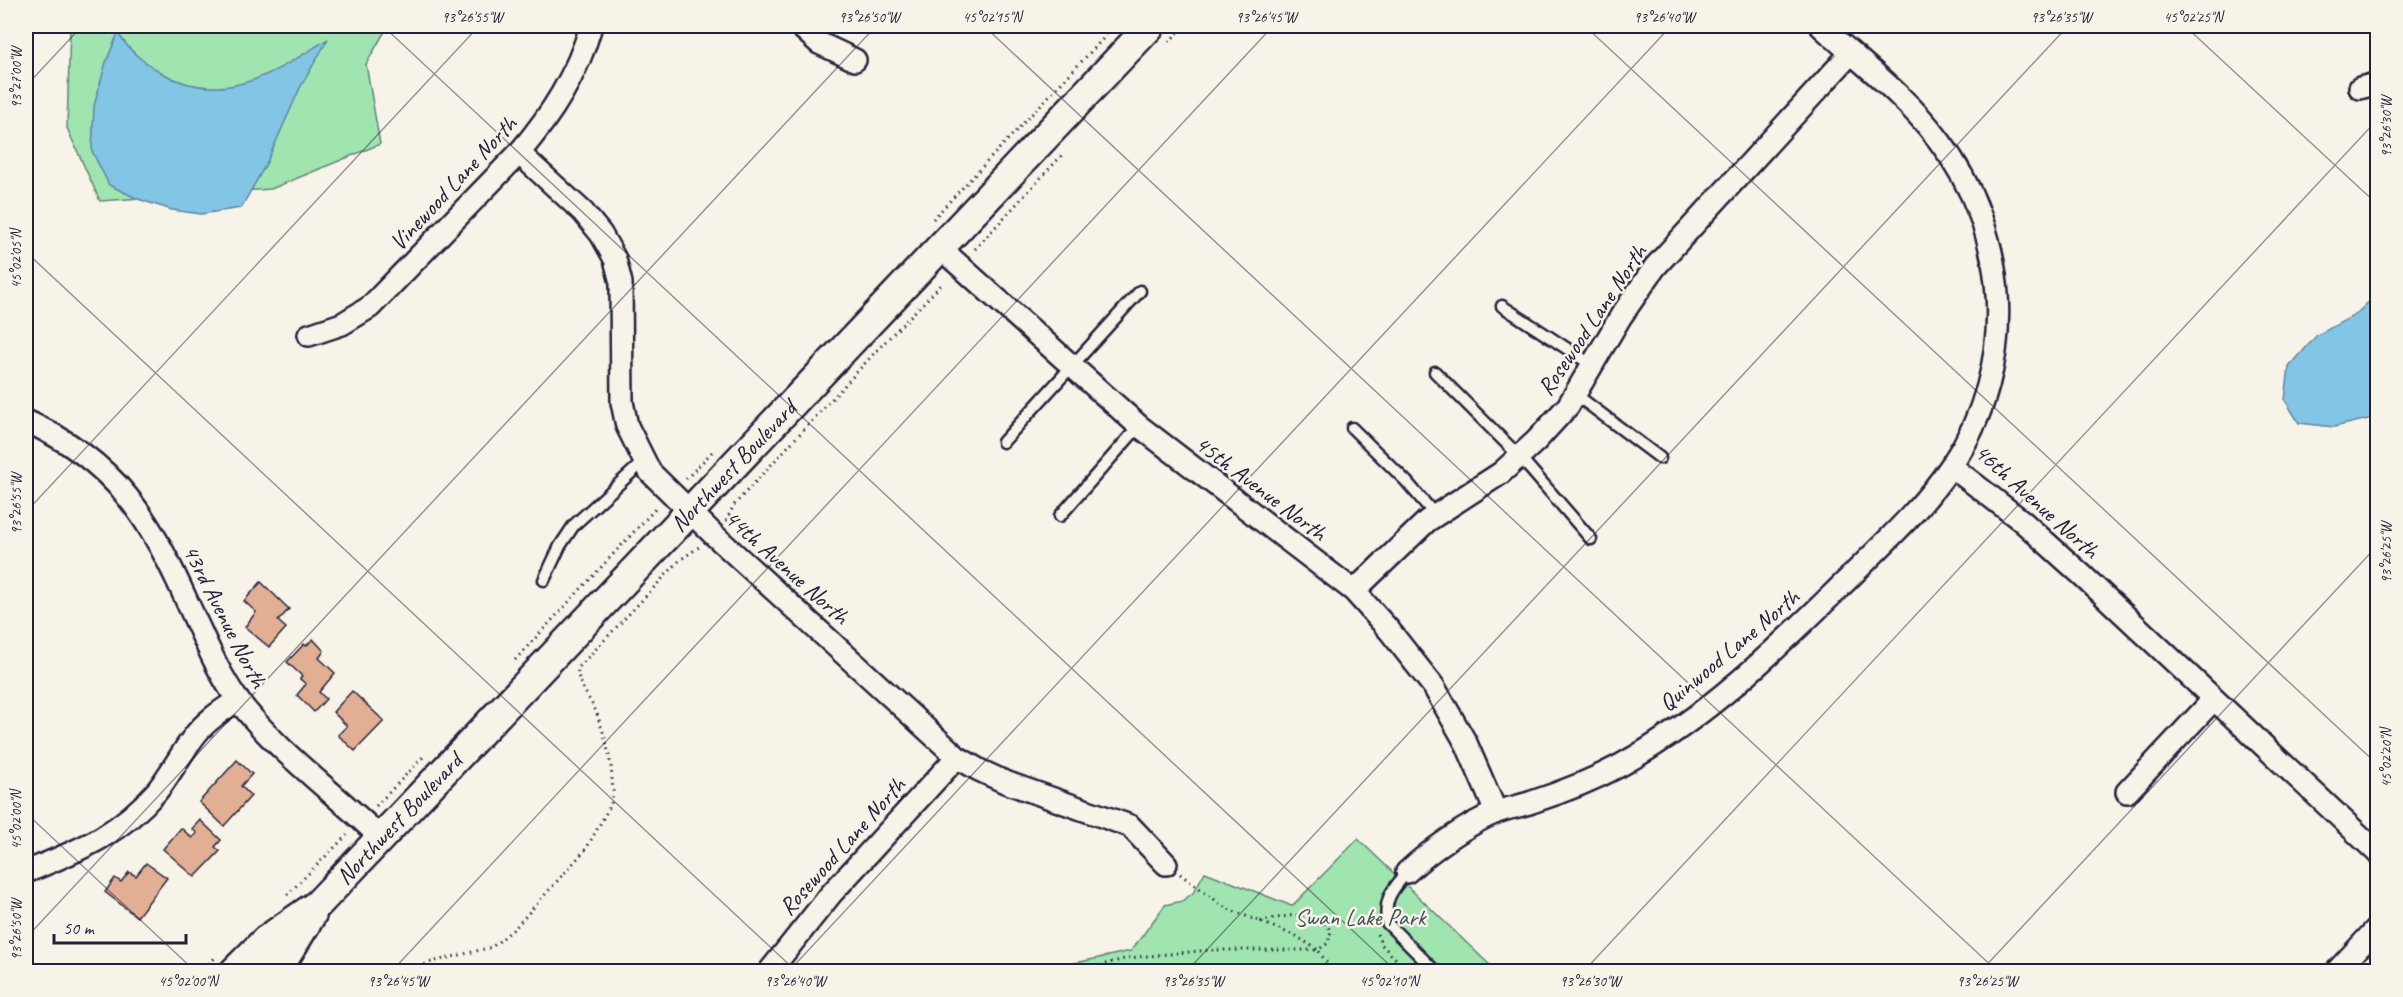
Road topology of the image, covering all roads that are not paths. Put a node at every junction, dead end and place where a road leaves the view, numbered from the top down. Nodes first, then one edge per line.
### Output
1 (591, 26) edge
2 (800, 26) edge
3 (1821, 26) edge
4 (1159, 34) edge
5 (1851, 53) junction
6 (855, 60) dead end
7 (519, 153) junction
8 (940, 248) junction
9 (1140, 291) dead end
10 (1502, 306) dead end
11 (309, 335) dead end
12 (1592, 366) junction
13 (1072, 367) junction
14 (1435, 372) dead end
15 (1575, 394) junction
16 (26, 421) edge
17 (1139, 426) junction
18 (1352, 428) dead end
19 (1003, 442) dead end
20 (1519, 456) junction
21 (1660, 458) dead end
22 (644, 461) junction
23 (1951, 466) junction
24 (690, 513) junction
25 (1060, 516) dead end
26 (1436, 516) junction
27 (1591, 538) dead end
28 (544, 580) dead end
29 (1354, 591) junction
30 (2214, 699) junction
31 (238, 700) junction
32 (957, 757) junction
33 (2127, 792) dead end
34 (1496, 812) junction
35 (381, 838) junction
36 (2378, 853) edge
37 (1166, 864) road end
38 (26, 872) edge
39 (1407, 872) joint
40 (318, 904) junction
41 (2378, 927) edge
42 (234, 972) edge
43 (272, 972) edge
44 (768, 972) edge
45 (1436, 972) edge
46 (2336, 972) edge

1 - 7 street, Vinewood Lane North
2 - 6 street
3 - 5 street, 46th Avenue North
4 - 8 main road, Northwest Boulevard
5 - 12 street, Rosewood Lane North
5 - 23 street, 46th Avenue North
7 - 11 street, Vinewood Lane North
7 - 22 street, 44th Avenue North
8 - 13 street, 45th Avenue North
8 - 24 main road, Northwest Boulevard
9 - 13 lane
10 - 12 lane
12 - 15 street, Rosewood Lane North
13 - 17 street, 45th Avenue North
13 - 19 lane
14 - 20 lane
15 - 20 street, Rosewood Lane North
15 - 21 lane
16 - 31 street, 43rd Avenue North
17 - 25 lane
17 - 29 street, 45th Avenue North
18 - 26 lane
20 - 26 street, Rosewood Lane North
20 - 27 lane
22 - 24 street, 44th Avenue North
22 - 28 lane
23 - 30 street, 46th Avenue North
23 - 34 street, Quinwood Lane North
24 - 32 street, 44th Avenue North
24 - 35 main road, Northwest Boulevard
26 - 29 street, Rosewood Lane North
29 - 34 street, 45th Avenue North
30 - 33 street
30 - 36 street, 46th Avenue North
31 - 35 street, 43rd Avenue North
31 - 38 street
32 - 37 street, 44th Avenue North
32 - 44 street, Rosewood Lane North
34 - 39 street, Quinwood Lane North
35 - 40 main road, Northwest Boulevard
39 - 45 lane
40 - 42 main road, Northwest Boulevard
40 - 43 main road, Northwest Boulevard
41 - 46 street

